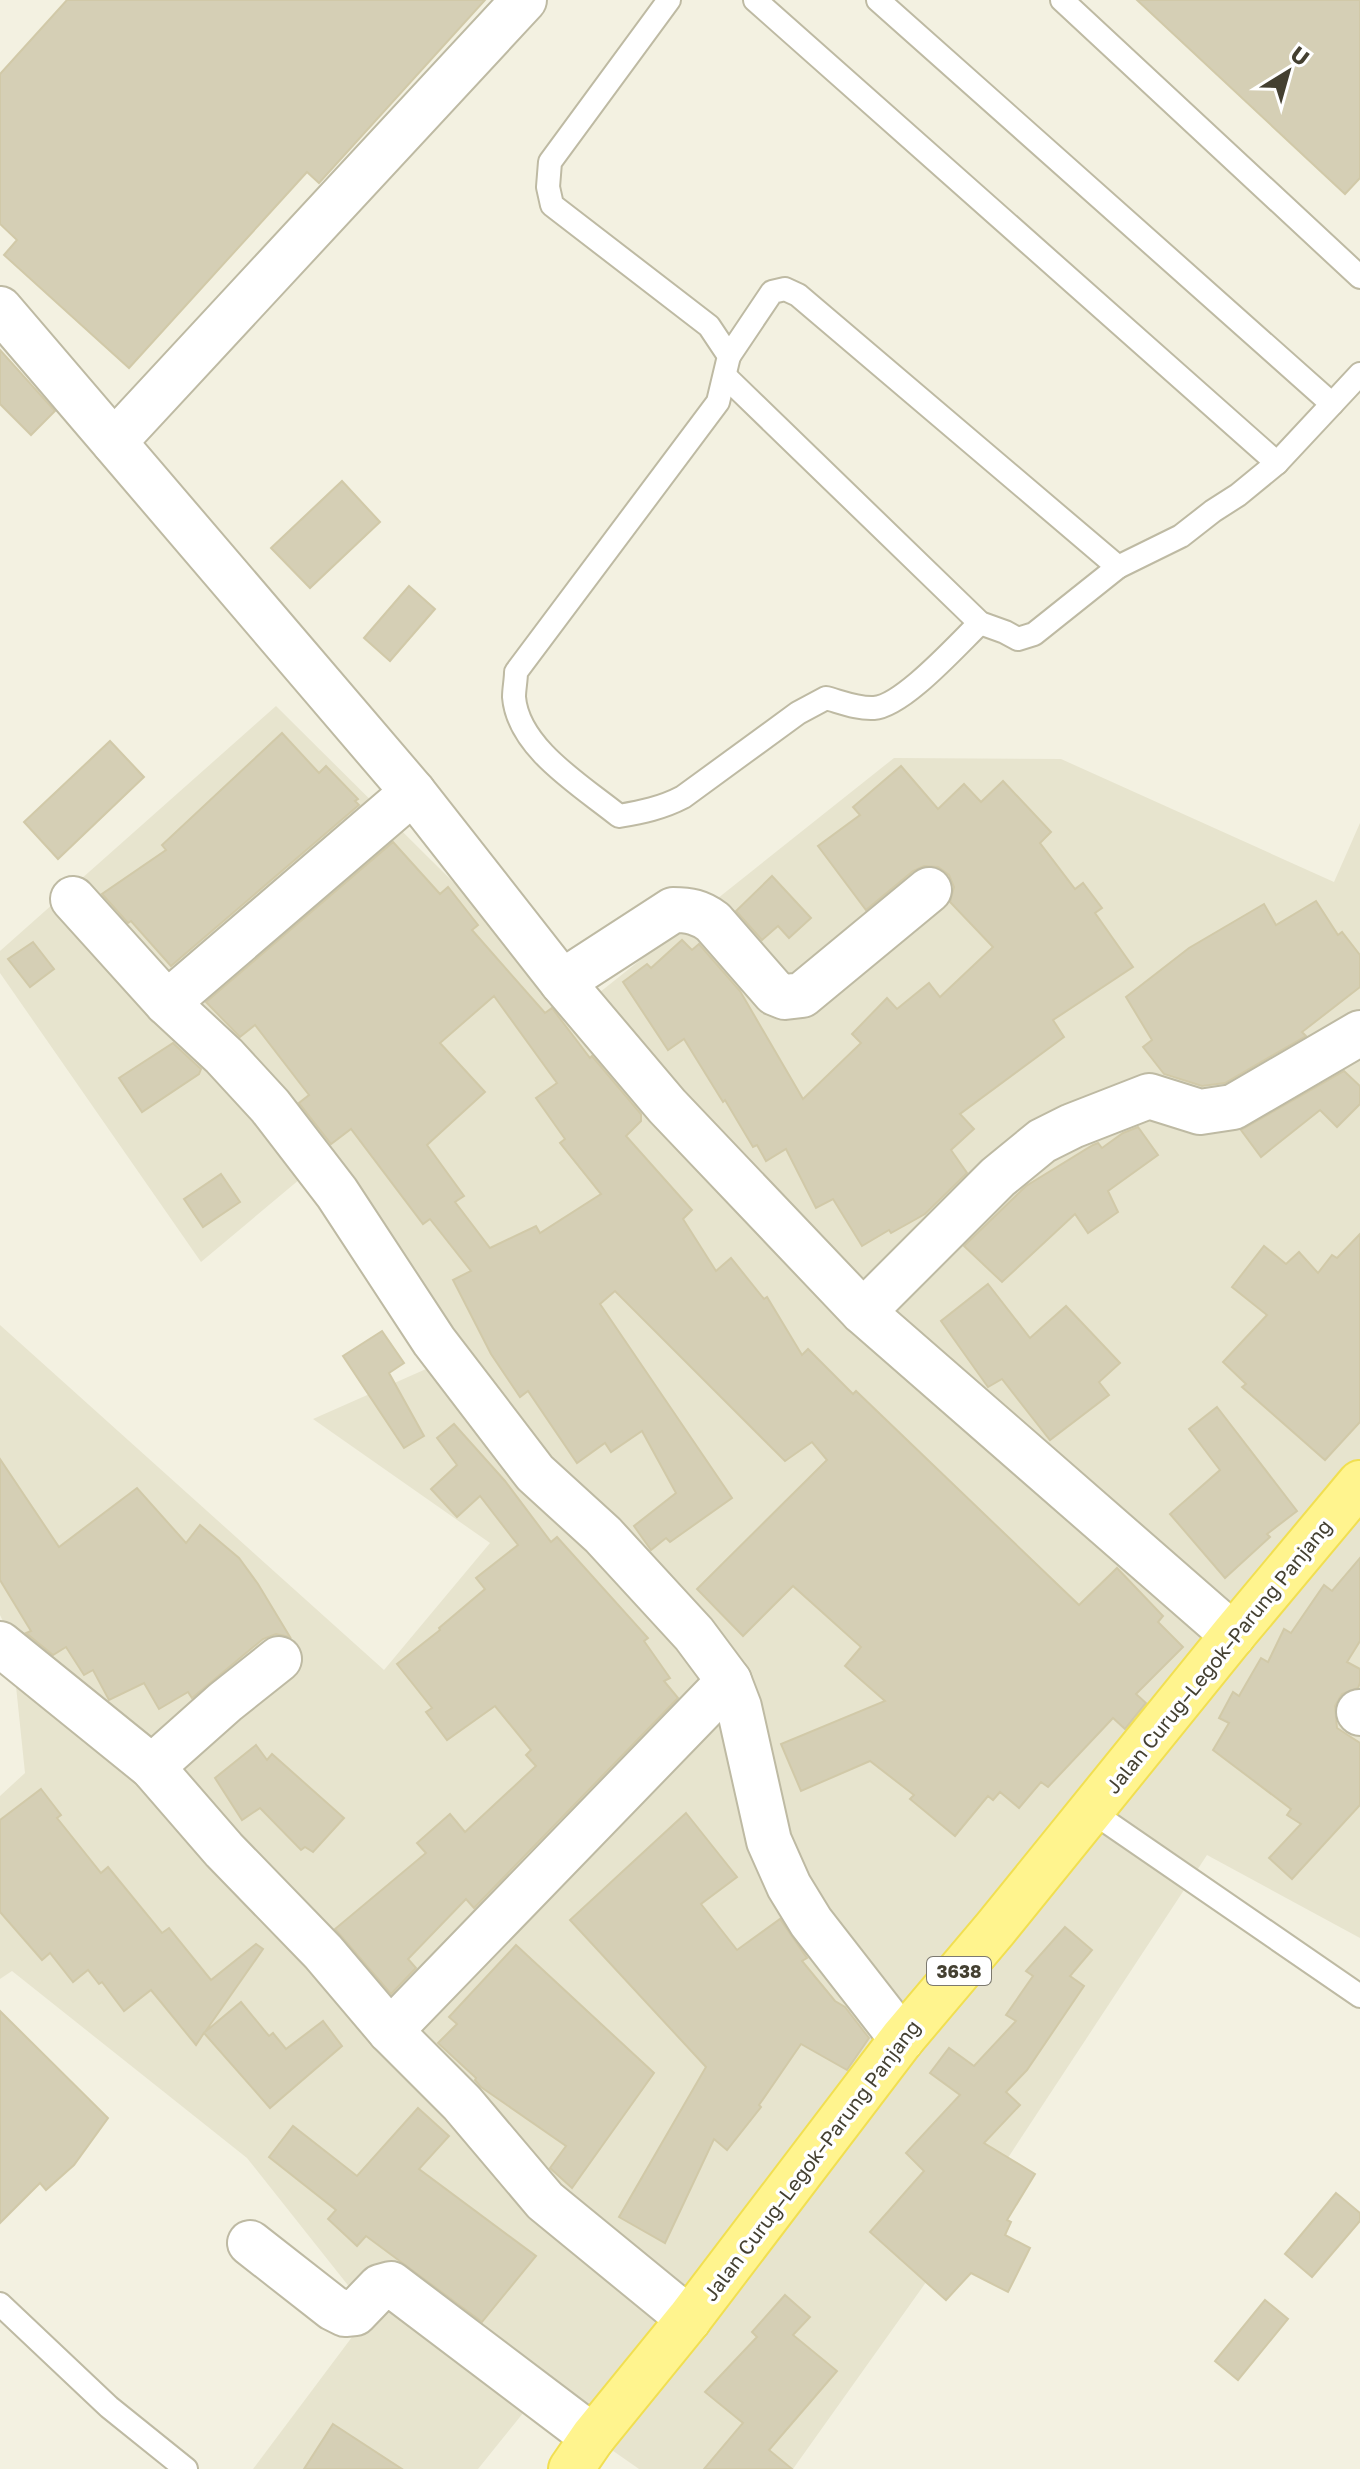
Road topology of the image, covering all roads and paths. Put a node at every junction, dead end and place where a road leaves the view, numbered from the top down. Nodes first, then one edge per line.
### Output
1 (524, 0) edge
2 (669, 0) edge
3 (755, 0) edge
4 (878, 0) edge
5 (1062, 0) edge
6 (1360, 277) edge
7 (0, 309) edge
8 (727, 366) junction
9 (1360, 374) edge
10 (1332, 404) junction
11 (114, 442) junction
12 (1277, 463) junction
13 (1118, 567) junction
14 (980, 623) junction
15 (413, 792) junction
16 (929, 890) dead end
17 (73, 899) dead end
18 (562, 982) junction
19 (167, 1003) junction
20 (1358, 1036) edge
21 (863, 1312) junction
22 (1360, 1483) edge
23 (1233, 1635) junction
24 (0, 1644) edge
25 (279, 1659) dead end
26 (729, 1681) junction
27 (152, 1767) junction
28 (1091, 1811) junction
29 (1360, 1996) edge
30 (390, 2031) junction
31 (902, 2039) junction
32 (250, 2243) dead end
33 (0, 2304) edge
34 (689, 2319) junction
35 (582, 2453) edge
36 (186, 2469) edge

1 - 11 street
2 - 8 lane
3 - 12 lane
4 - 10 lane
5 - 6 lane
7 - 11 street
8 - 13 lane
8 - 14 lane
8 - 14 lane
9 - 10 lane
10 - 12 lane
11 - 15 street
12 - 13 lane
13 - 14 lane
15 - 18 street
15 - 19 street
16 - 18 street
17 - 19 street
18 - 21 street
19 - 26 street
20 - 21 street
21 - 23 street
22 - 23 main road, Jalan Curug–Legok–Parung Panjang / 3638
23 - 28 main road, Jalan Curug–Legok–Parung Panjang / 3638
24 - 27 street
25 - 27 street
26 - 30 street
26 - 31 street
27 - 30 street
28 - 29 lane
28 - 31 main road, Jalan Curug–Legok–Parung Panjang / 3638
30 - 34 street
31 - 34 main road, Jalan Curug–Legok–Parung Panjang / 3638
32 - 35 street
33 - 36 lane
34 - 35 main road, Jalan Curug–Legok–Parung Panjang / 3638

